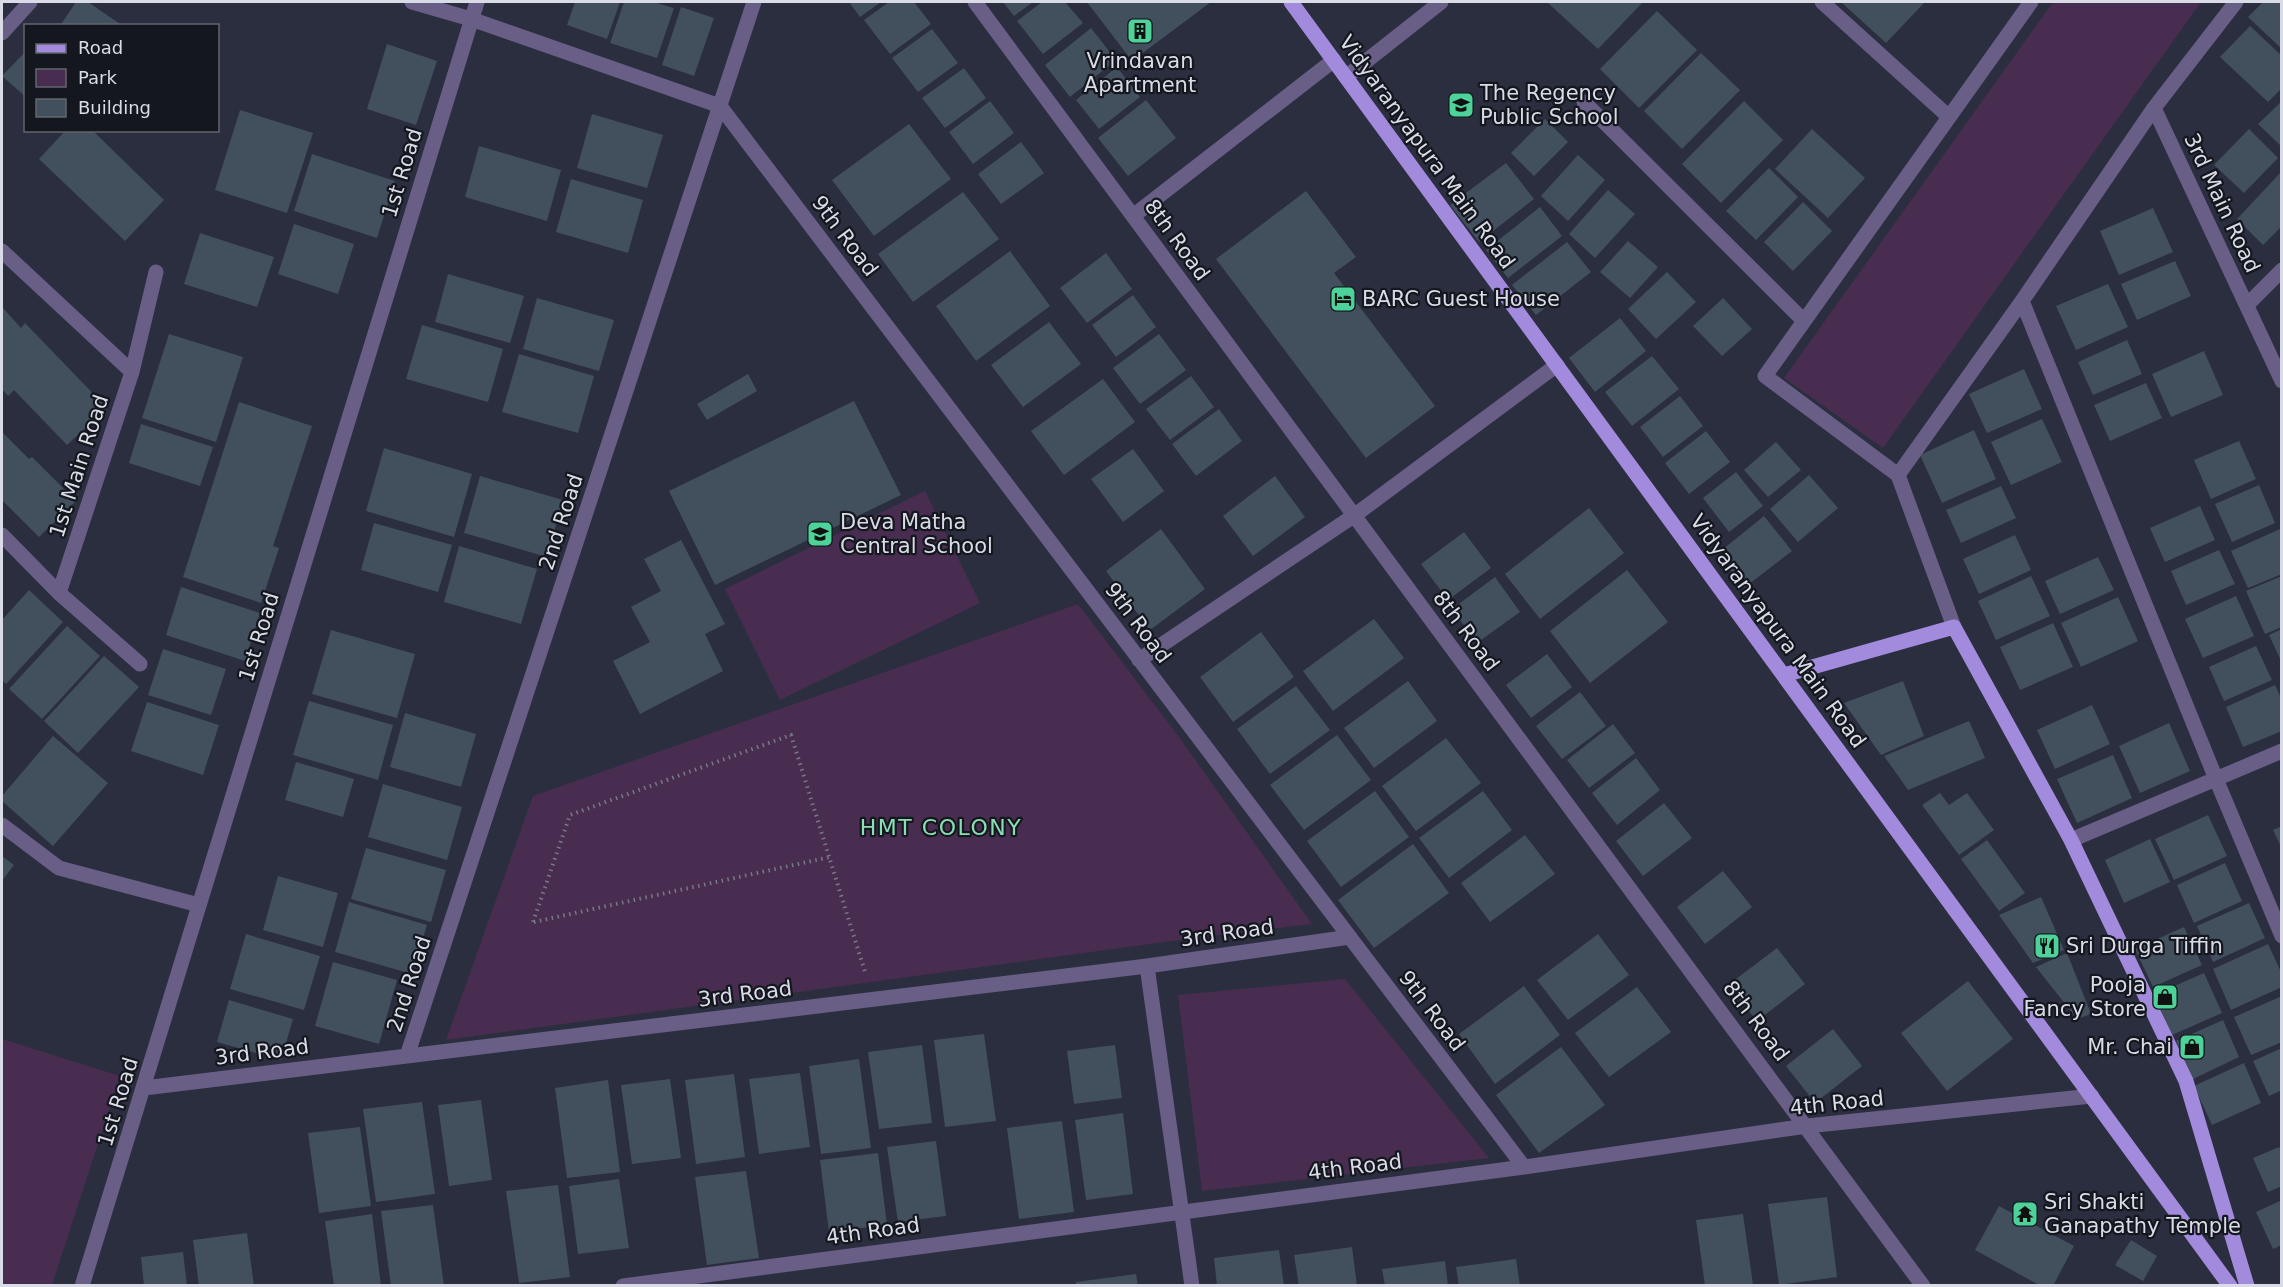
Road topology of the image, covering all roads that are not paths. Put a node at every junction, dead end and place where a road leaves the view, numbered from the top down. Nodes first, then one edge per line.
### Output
1 (30, 2) edge
2 (412, 2) edge
3 (477, 2) edge
4 (754, 2) edge
5 (975, 2) edge
6 (1291, 2) edge
7 (1441, 2) edge
8 (1822, 2) edge
9 (2031, 2) edge
10 (2236, 2) edge
11 (471, 19) junction
12 (2, 33) edge
13 (1334, 60) junction
14 (1346, 77) junction
15 (1584, 102) dead end
16 (720, 105) junction
17 (2154, 108) junction
18 (1949, 117) junction
19 (1133, 216) junction
20 (2, 251) edge
21 (2282, 270) edge
22 (156, 272) dead end
23 (2022, 300) junction
24 (2247, 305) junction
25 (1804, 321) junction
26 (1557, 365) junction
27 (132, 372) junction
28 (2282, 381) edge
29 (1898, 475) junction
30 (1355, 515) junction
31 (2, 535) edge
32 (59, 593) junction
33 (1954, 627) junction
34 (1139, 660) junction
35 (140, 664) dead end
36 (1784, 675) junction
37 (2282, 751) edge
38 (2216, 779) junction
39 (2, 825) edge
40 (2071, 840) junction
41 (199, 905) junction
42 (2282, 936) edge
43 (1350, 937) junction
44 (1147, 966) junction
45 (407, 1056) junction
46 (144, 1088) junction
47 (2092, 1096) junction
48 (1807, 1126) junction
49 (1524, 1167) junction
50 (1182, 1211) junction
51 (82, 1286) edge
52 (623, 1286) edge
53 (1192, 1286) edge
54 (1923, 1286) edge
55 (2230, 1286) edge
56 (2247, 1286) edge

1 - 12 street
2 - 11 street
3 - 11 street, 1st Road
4 - 16 street, 2nd Road
5 - 19 street, 8th Road
6 - 13 main road, Vidyaranyapura Main Road
7 - 14 street
8 - 18 street
9 - 18 street
10 - 17 street
11 - 16 street
11 - 41 street, 1st Road
13 - 14 main road, Vidyaranyapura Main Road
13 - 19 street
14 - 26 main road, Vidyaranyapura Main Road
15 - 25 street
16 - 34 street, 9th Road
16 - 45 street, 2nd Road
17 - 23 street
17 - 24 street, 3rd Main Road
18 - 25 street
19 - 30 street, 8th Road
20 - 27 street
21 - 24 street
22 - 27 street, 1st Main Road
23 - 29 street
23 - 38 street
24 - 28 street, 3rd Main Road
25 - 29 street
26 - 30 street
26 - 36 main road, Vidyaranyapura Main Road
27 - 32 street, 1st Main Road
29 - 33 street
30 - 34 street
30 - 48 street, 8th Road
31 - 32 street
32 - 35 street
33 - 36 main road
33 - 40 main road
34 - 43 street, 9th Road
36 - 47 main road, Vidyaranyapura Main Road
37 - 38 street
38 - 40 street
38 - 42 street
39 - 41 street
40 - 56 main road
41 - 46 street, 1st Road
43 - 44 street, 3rd Road
43 - 49 street, 9th Road
44 - 45 street, 3rd Road
44 - 50 street
45 - 46 street, 3rd Road
46 - 51 street, 1st Road
47 - 48 street, 4th Road
47 - 55 main road, Vidyaranyapura Main Road
48 - 49 street, 4th Road
48 - 54 street, 8th Road
49 - 50 street, 4th Road
50 - 52 street, 4th Road
50 - 53 street

